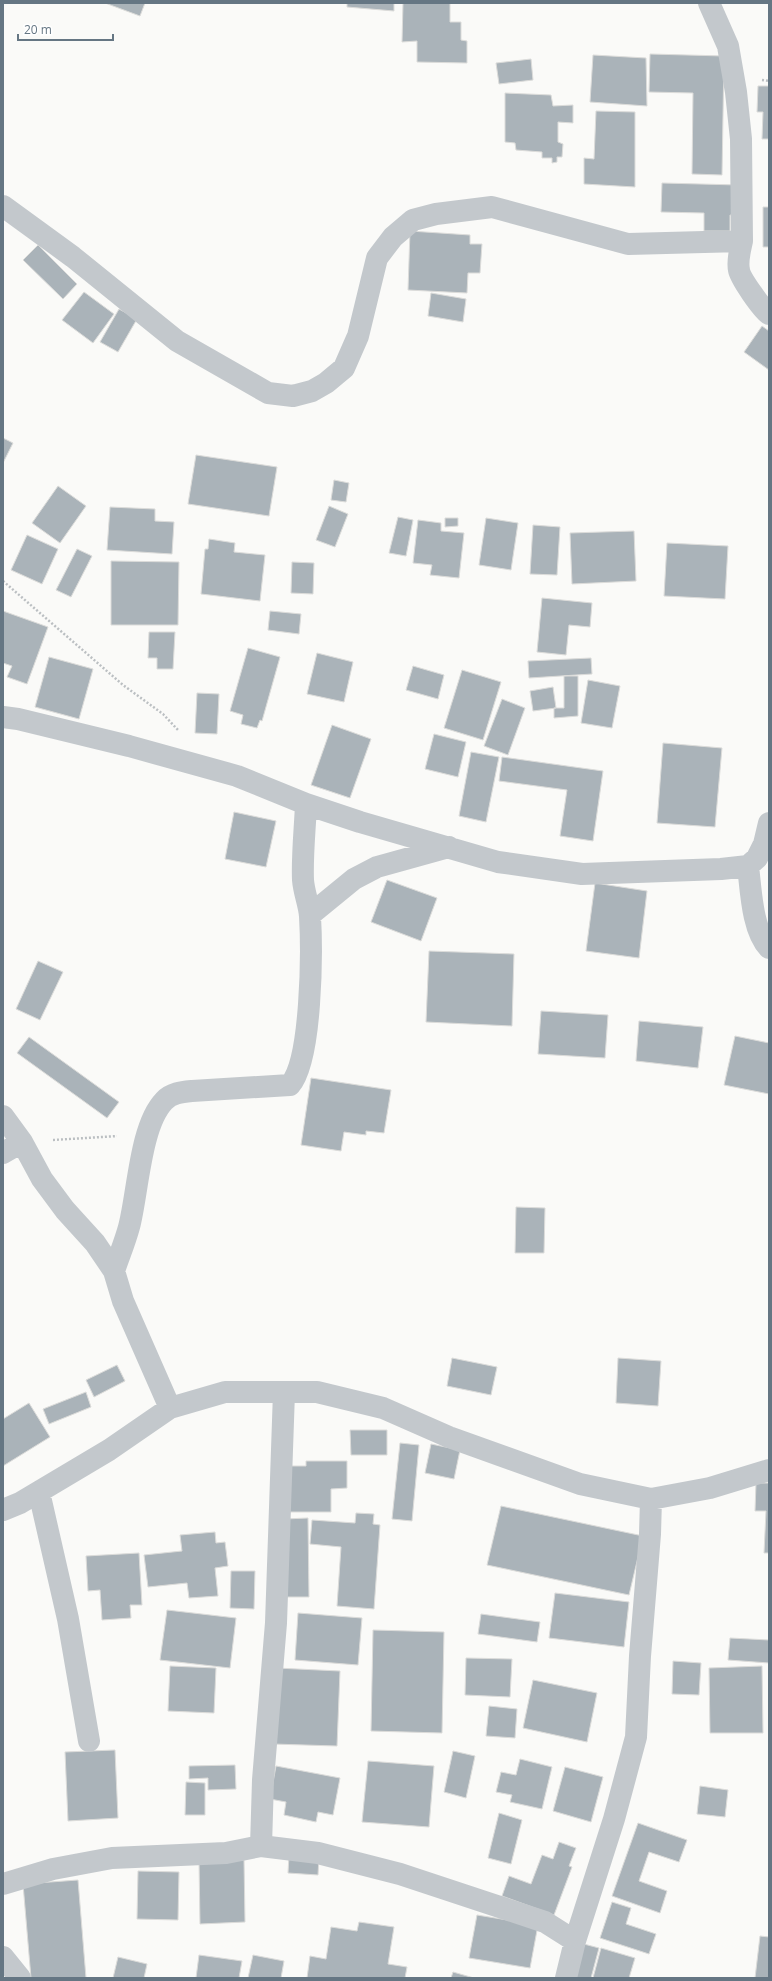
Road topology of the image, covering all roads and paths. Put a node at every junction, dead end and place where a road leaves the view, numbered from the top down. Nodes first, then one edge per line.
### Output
1 (709, 3) edge
2 (3, 206) edge
3 (742, 242) junction
4 (769, 314) edge
5 (3, 581) edge
6 (3, 717) edge
7 (200, 766) junction
8 (306, 804) junction
9 (769, 823) edge
10 (449, 847) junction
11 (748, 866) junction
12 (310, 914) junction
13 (769, 948) edge
14 (3, 1116) edge
15 (146, 1136) junction
16 (22, 1142) junction
17 (3, 1153) edge
18 (114, 1271) junction
19 (284, 1392) junction
20 (170, 1408) junction
21 (769, 1470) edge
22 (39, 1492) junction
23 (651, 1499) junction
24 (3, 1510) edge
25 (89, 1741) dead end
26 (261, 1846) junction
27 (3, 1884) edge
28 (575, 1941) junction
29 (3, 1957) edge
30 (20, 1978) edge
31 (566, 1978) edge

1 - 3 street
2 - 3 street
3 - 4 street
5 - 7 path
6 - 7 street
7 - 8 street
8 - 10 street
8 - 12 street
9 - 11 street
10 - 11 street
10 - 12 street
11 - 13 street
12 - 15 street
14 - 16 street
15 - 16 path
15 - 18 street
16 - 17 street
16 - 18 street
18 - 20 street
19 - 20 street
19 - 23 street
19 - 26 street
20 - 22 street
21 - 23 street
22 - 24 street
22 - 25 street
23 - 28 street
26 - 27 street
26 - 28 street
28 - 31 street
29 - 30 street

